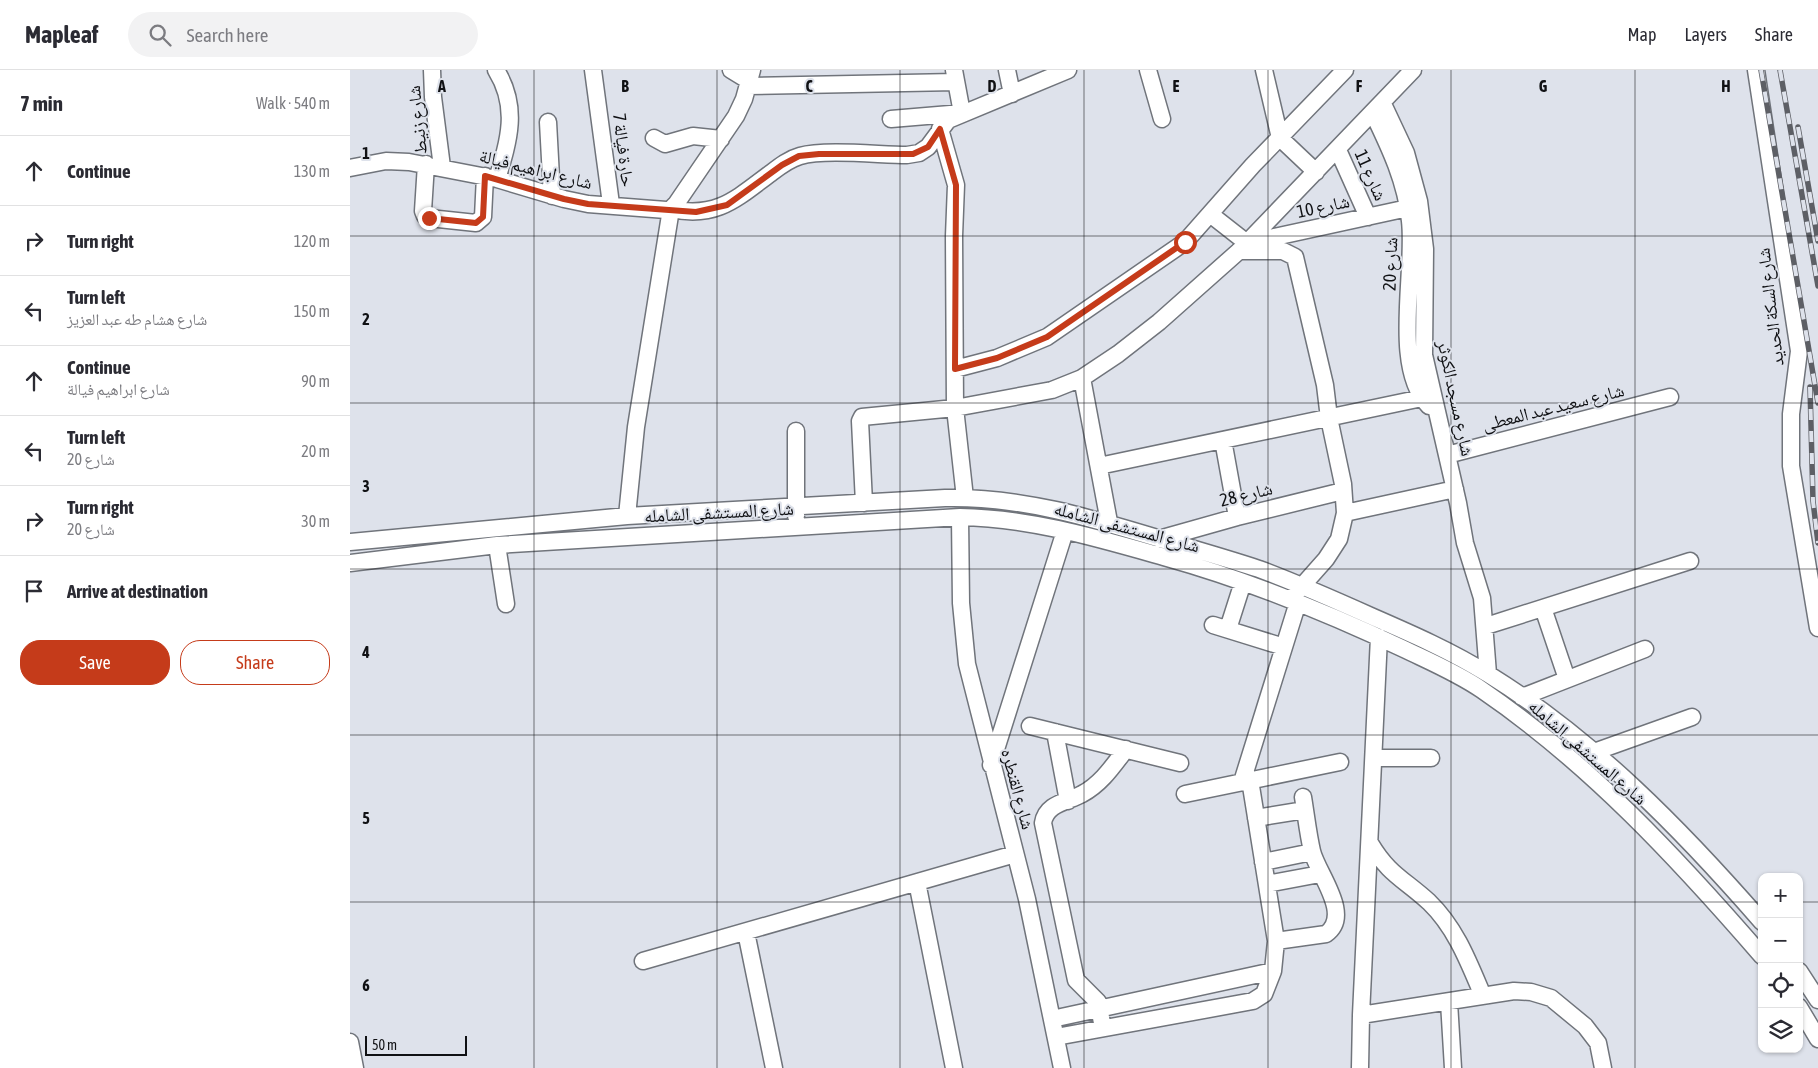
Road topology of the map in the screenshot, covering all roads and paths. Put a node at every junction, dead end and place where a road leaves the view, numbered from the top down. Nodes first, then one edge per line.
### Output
1 (432, 70) edge
2 (593, 70) edge
3 (730, 70) edge
4 (1007, 70) edge
5 (1148, 70) edge
6 (1264, 70) edge
7 (1345, 70) edge
8 (1413, 70) edge
9 (1756, 70) edge
10 (502, 72) edge
11 (1059, 72) edge
12 (955, 76) edge
13 (750, 79) edge
14 (1012, 94) junction
15 (1378, 108) junction
16 (962, 114) junction
17 (892, 119) dead end
18 (1162, 119) dead end
19 (548, 122) dead end
20 (940, 129) junction
21 (654, 138) dead end
22 (721, 138) junction
23 (1280, 138) junction
24 (1338, 150) junction
25 (434, 166) junction
26 (350, 168) edge
27 (1316, 172) junction
28 (491, 177) junction
29 (552, 196) junction
30 (611, 204) junction
31 (1408, 208) junction
32 (671, 209) junction
33 (1210, 214) junction
34 (1368, 217) junction
35 (1243, 247) junction
36 (955, 369) junction
37 (1082, 378) junction
38 (1670, 397) dead end
39 (1422, 398) junction
40 (955, 408) junction
41 (1438, 414) junction
42 (1329, 418) junction
43 (796, 431) dead end
44 (1223, 440) junction
45 (1447, 455) junction
46 (1100, 466) junction
47 (1455, 489) junction
48 (1343, 491) junction
49 (965, 498) junction
50 (864, 503) junction
51 (796, 507) junction
52 (1345, 512) junction
53 (627, 516) junction
54 (1237, 517) junction
55 (960, 518) junction
56 (1109, 522) junction
57 (796, 527) junction
58 (1065, 531) junction
59 (1159, 539) junction
60 (350, 542) edge
61 (497, 545) junction
62 (1690, 561) dead end
63 (350, 563) edge
64 (1242, 582) junction
65 (1302, 586) junction
66 (1294, 601) junction
67 (506, 604) dead end
68 (1543, 608) junction
69 (1486, 626) junction
70 (1818, 628) edge
71 (1380, 637) junction
72 (1284, 647) junction
73 (1645, 649) dead end
74 (1488, 674) junction
75 (1567, 679) junction
76 (1522, 697) junction
77 (1692, 717) dead end
78 (1030, 726) dead end
79 (1055, 732) junction
80 (1126, 749) junction
81 (1594, 752) junction
82 (1374, 758) junction
83 (1431, 758) dead end
84 (1340, 762) dead end
85 (1180, 763) dead end
86 (991, 765) junction
87 (1246, 781) junction
88 (1185, 794) dead end
89 (1068, 801) junction
90 (1256, 818) junction
91 (1370, 843) junction
92 (1312, 852) junction
93 (1015, 854) junction
94 (1264, 862) junction
95 (1320, 874) junction
96 (917, 882) junction
97 (1267, 884) junction
98 (1758, 918) edge
99 (746, 932) junction
100 (1276, 941) junction
101 (1758, 951) edge
102 (643, 962) dead end
103 (1273, 970) junction
104 (1803, 977) edge
105 (1194, 986) junction
106 (1170, 991) junction
107 (1483, 996) junction
108 (1818, 1000) edge
109 (1126, 1001) junction
110 (1449, 1002) junction
111 (1100, 1008) junction
112 (1800, 1008) edge
113 (1199, 1010) junction
114 (1174, 1014) junction
115 (1361, 1015) junction
116 (1052, 1019) junction
117 (1131, 1022) junction
118 (1103, 1028) junction
119 (1056, 1037) junction
120 (1818, 1039) edge
121 (350, 1042) edge
122 (1057, 1067) edge
123 (355, 1068) edge
124 (774, 1068) edge
125 (954, 1068) edge
126 (1360, 1068) edge
127 (1453, 1068) edge
128 (1603, 1068) edge

1 - 25 street, شارع زنيط
2 - 30 street, حارة فيالة 7
3 - 13 street
4 - 14 street
5 - 18 street
6 - 23 street
7 - 23 street
8 - 15 street
9 - 70 street, شارع السكة الحديد
10 - 28 street
11 - 14 street
12 - 13 street
12 - 16 street
13 - 22 street
14 - 16 street
15 - 24 street
15 - 31 street, شارع 20
15 - 41 street, شارع مسجد الكوثر
16 - 17 street
16 - 20 street, شارع ابراهيم فيالة
19 - 29 street
20 - 32 street, شارع ابراهيم فيالة
20 - 36 street
21 - 22 street
22 - 32 street
23 - 27 street
23 - 33 street
24 - 27 street
24 - 34 street, شارع 11
25 - 26 street, شارع ابراهيم فيالة
25 - 28 street, شارع ابراهيم فيالة
25 - 28 street
27 - 35 street
28 - 29 street, شارع ابراهيم فيالة
29 - 30 street, شارع ابراهيم فيالة
30 - 32 street, شارع ابراهيم فيالة
31 - 34 street, شارع 10
31 - 39 street, شارع 20
32 - 53 street
33 - 35 street
33 - 36 street
34 - 35 street, شارع 10
35 - 37 street
35 - 42 street
36 - 40 street
37 - 40 street
37 - 46 street
38 - 45 street, شارع سعيد عبد المعطى
39 - 41 street, شارع 20
39 - 42 street
40 - 49 street
40 - 50 street
41 - 45 street, شارع مسجد الكوثر
42 - 44 street
42 - 48 street
43 - 51 street
44 - 46 street
44 - 54 street
45 - 47 street, شارع مسجد الكوثر
46 - 56 street
47 - 52 street
47 - 69 street, شارع مسجد الكوثر
48 - 52 street
48 - 54 street, شارع 28
49 - 50 street, شارع المستشفى الشامله
49 - 56 street, شارع المستشفى الشامله
50 - 51 street, شارع المستشفى الشامله
51 - 53 street, شارع المستشفى الشامله
51 - 57 street
52 - 65 street
53 - 60 street, شارع المستشفى الشامله
54 - 59 street, شارع 28
55 - 57 street, شارع المستشفى الشامله
55 - 58 street, شارع المستشفى الشامله
55 - 86 street, شارع القنطره
56 - 59 street, شارع المستشفى الشامله
57 - 61 street, شارع المستشفى الشامله
58 - 64 street, شارع المستشفى الشامله
58 - 86 street
59 - 65 street, شارع المستشفى الشامله
61 - 63 street, شارع المستشفى الشامله
61 - 67 street
62 - 68 street
64 - 66 street, شارع المستشفى الشامله
64 - 72 street
65 - 66 street
65 - 74 street, شارع المستشفى الشامله
66 - 71 street, شارع المستشفى الشامله
66 - 72 street
68 - 69 street
68 - 75 street
69 - 74 street, شارع مسجد الكوثر
71 - 82 street
71 - 101 street, شارع المستشفى الشامله
72 - 87 street
73 - 75 street
74 - 76 street, شارع المستشفى الشامله
75 - 76 street
76 - 81 street, شارع المستشفى الشامله
77 - 81 street
78 - 79 street
79 - 80 street
79 - 89 street
80 - 85 street
80 - 89 street
81 - 98 street, شارع المستشفى الشامله
82 - 83 street
82 - 91 street
84 - 87 street
86 - 93 street, شارع القنطره
87 - 88 street
87 - 90 street
89 - 111 street
90 - 92 street
90 - 94 street
91 - 107 street
91 - 115 street
92 - 94 street
92 - 95 street
93 - 96 street
93 - 116 street, شارع القنطره
94 - 97 street
95 - 97 street
95 - 100 street
96 - 99 street
96 - 125 street
97 - 100 street
99 - 102 street
99 - 124 street
100 - 103 street
103 - 105 street
103 - 113 street
104 - 108 street
105 - 106 street
105 - 113 street
106 - 109 street
106 - 114 street
107 - 110 street
107 - 128 street
109 - 111 street
109 - 117 street
110 - 115 street
110 - 127 street
111 - 116 street
111 - 118 street
112 - 120 street
113 - 114 street
114 - 117 street
115 - 126 street
116 - 119 street, شارع القنطره
117 - 118 street
118 - 119 street
119 - 122 street, شارع القنطره
121 - 123 street

